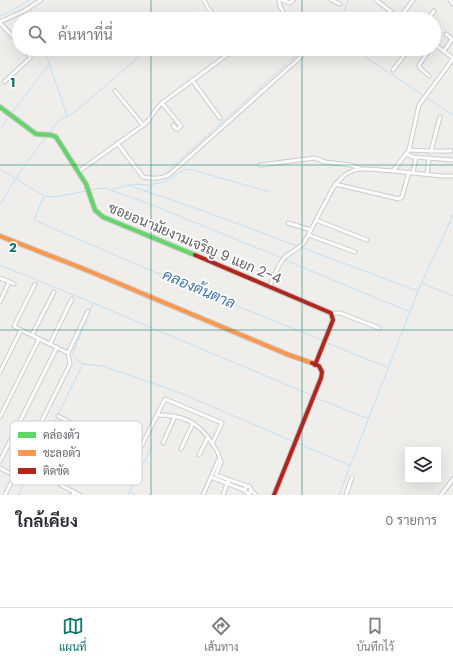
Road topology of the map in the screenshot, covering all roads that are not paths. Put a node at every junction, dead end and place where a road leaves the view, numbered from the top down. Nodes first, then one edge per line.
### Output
1 (40, 0) edge
2 (205, 0) edge
3 (279, 0) edge
4 (282, 0) edge
5 (293, 0) edge
6 (331, 0) edge
7 (413, 0) edge
8 (450, 0) edge
9 (378, 1) edge
10 (340, 4) dead end
11 (453, 4) edge
12 (22, 12) edge
13 (211, 12) edge
14 (283, 12) edge
15 (391, 12) edge
16 (405, 12) edge
17 (12, 16) edge
18 (0, 22) edge
19 (446, 34) dead end
20 (12, 35) edge
21 (441, 49) edge
22 (444, 51) junction
23 (30, 56) edge
24 (225, 56) edge
25 (302, 56) edge
26 (404, 56) edge
27 (425, 56) edge
28 (453, 58) edge
29 (393, 70) dead end
30 (429, 76) dead end
31 (192, 80) junction
32 (4, 82) dead end
33 (115, 91) dead end
34 (162, 103) junction
35 (0, 107) edge
36 (440, 117) dead end
37 (220, 118) dead end
38 (143, 125) junction
39 (173, 125) dead end
40 (117, 143) junction
41 (409, 150) junction
42 (431, 151) junction
43 (450, 151) dead end
44 (406, 154) junction
45 (416, 157) junction
46 (429, 158) junction
47 (453, 160) edge
48 (260, 165) dead end
49 (359, 168) junction
50 (393, 171) junction
51 (78, 172) junction
52 (409, 172) junction
53 (413, 173) junction
54 (427, 175) junction
55 (453, 176) edge
56 (335, 184) junction
57 (316, 220) junction
58 (288, 223) dead end
59 (311, 230) junction
60 (309, 235) junction
61 (0, 236) edge
62 (367, 240) dead end
63 (355, 252) dead end
64 (0, 278) edge
65 (9, 282) junction
66 (14, 284) dead end
67 (35, 284) dead end
68 (270, 286) junction
69 (54, 292) dead end
70 (72, 299) dead end
71 (0, 302) edge
72 (88, 311) dead end
73 (331, 313) junction
74 (379, 328) dead end
75 (21, 330) junction
76 (32, 335) junction
77 (39, 338) junction
78 (50, 344) junction
79 (57, 347) junction
80 (68, 353) junction
81 (315, 364) junction
82 (0, 372) edge
83 (157, 415) junction
84 (58, 416) dead end
85 (175, 416) junction
86 (0, 417) edge
87 (20, 421) edge
88 (42, 421) edge
89 (68, 421) edge
90 (194, 423) junction
91 (208, 437) junction
92 (10, 441) edge
93 (163, 443) dead end
94 (212, 444) junction
95 (142, 445) edge
96 (181, 449) dead end
97 (199, 455) dead end
98 (0, 461) edge
99 (0, 468) edge
100 (10, 473) edge
101 (213, 475) junction
102 (352, 477) dead end
103 (453, 479) edge
104 (228, 481) junction
105 (10, 485) edge
106 (60, 485) edge
107 (247, 486) junction
108 (251, 490) junction
109 (246, 493) edge
110 (73, 494) edge
111 (5, 495) edge
112 (80, 495) edge
113 (203, 495) edge
114 (222, 495) edge
115 (256, 495) edge
116 (274, 495) edge
117 (346, 495) edge
118 (441, 495) edge

1 - 12 street
2 - 13 street
3 - 14 street
4 - 5 street
6 - 10 street
7 - 16 street
8 - 11 street
9 - 15 street
17 - 18 street
18 - 20 street
19 - 22 street
21 - 22 street
22 - 28 street
23 - 32 street
24 - 31 street
25 - 40 street
26 - 29 street
27 - 30 street
28 - 41 street
31 - 34 street
31 - 37 street
33 - 38 street
34 - 38 street
34 - 39 street
35 - 51 street, ซอยอนามัยงามเจริญ 9 แยก 2-4
36 - 42 street
38 - 40 street
40 - 51 street
41 - 42 street
41 - 44 street
42 - 43 street
44 - 45 street
44 - 50 street
45 - 46 street
45 - 53 street
46 - 47 street
46 - 54 street
48 - 49 street
49 - 50 street
49 - 56 street
50 - 52 street
51 - 68 street, ซอยอนามัยงามเจริญ 9 แยก 2-4
52 - 53 street
52 - 56 street
53 - 54 street
54 - 55 street
56 - 57 street
57 - 59 street
57 - 62 street
58 - 59 street
59 - 60 street
60 - 63 street
60 - 68 street
61 - 81 street
64 - 65 street
65 - 66 street
65 - 71 street
67 - 75 street
68 - 73 street, ซอยอนามัยงามเจริญ 9 แยก 2-4
69 - 76 street
70 - 78 street
72 - 80 street
73 - 74 street
73 - 81 street
75 - 76 street
75 - 82 street
76 - 77 street
77 - 78 street
77 - 86 street
78 - 79 street
79 - 80 street
79 - 87 street
80 - 88 street
81 - 116 street
83 - 85 street
83 - 94 street
83 - 95 street
84 - 89 street
85 - 90 street
85 - 93 street
90 - 91 street
90 - 96 street
91 - 94 street
91 - 97 street
92 - 98 street
94 - 101 street
99 - 100 street
101 - 104 street
101 - 113 street
102 - 117 street
103 - 118 street
104 - 107 street
104 - 109 street
104 - 114 street
105 - 111 street
106 - 110 street
107 - 108 street
107 - 109 street
108 - 109 street
108 - 115 street
110 - 112 street

